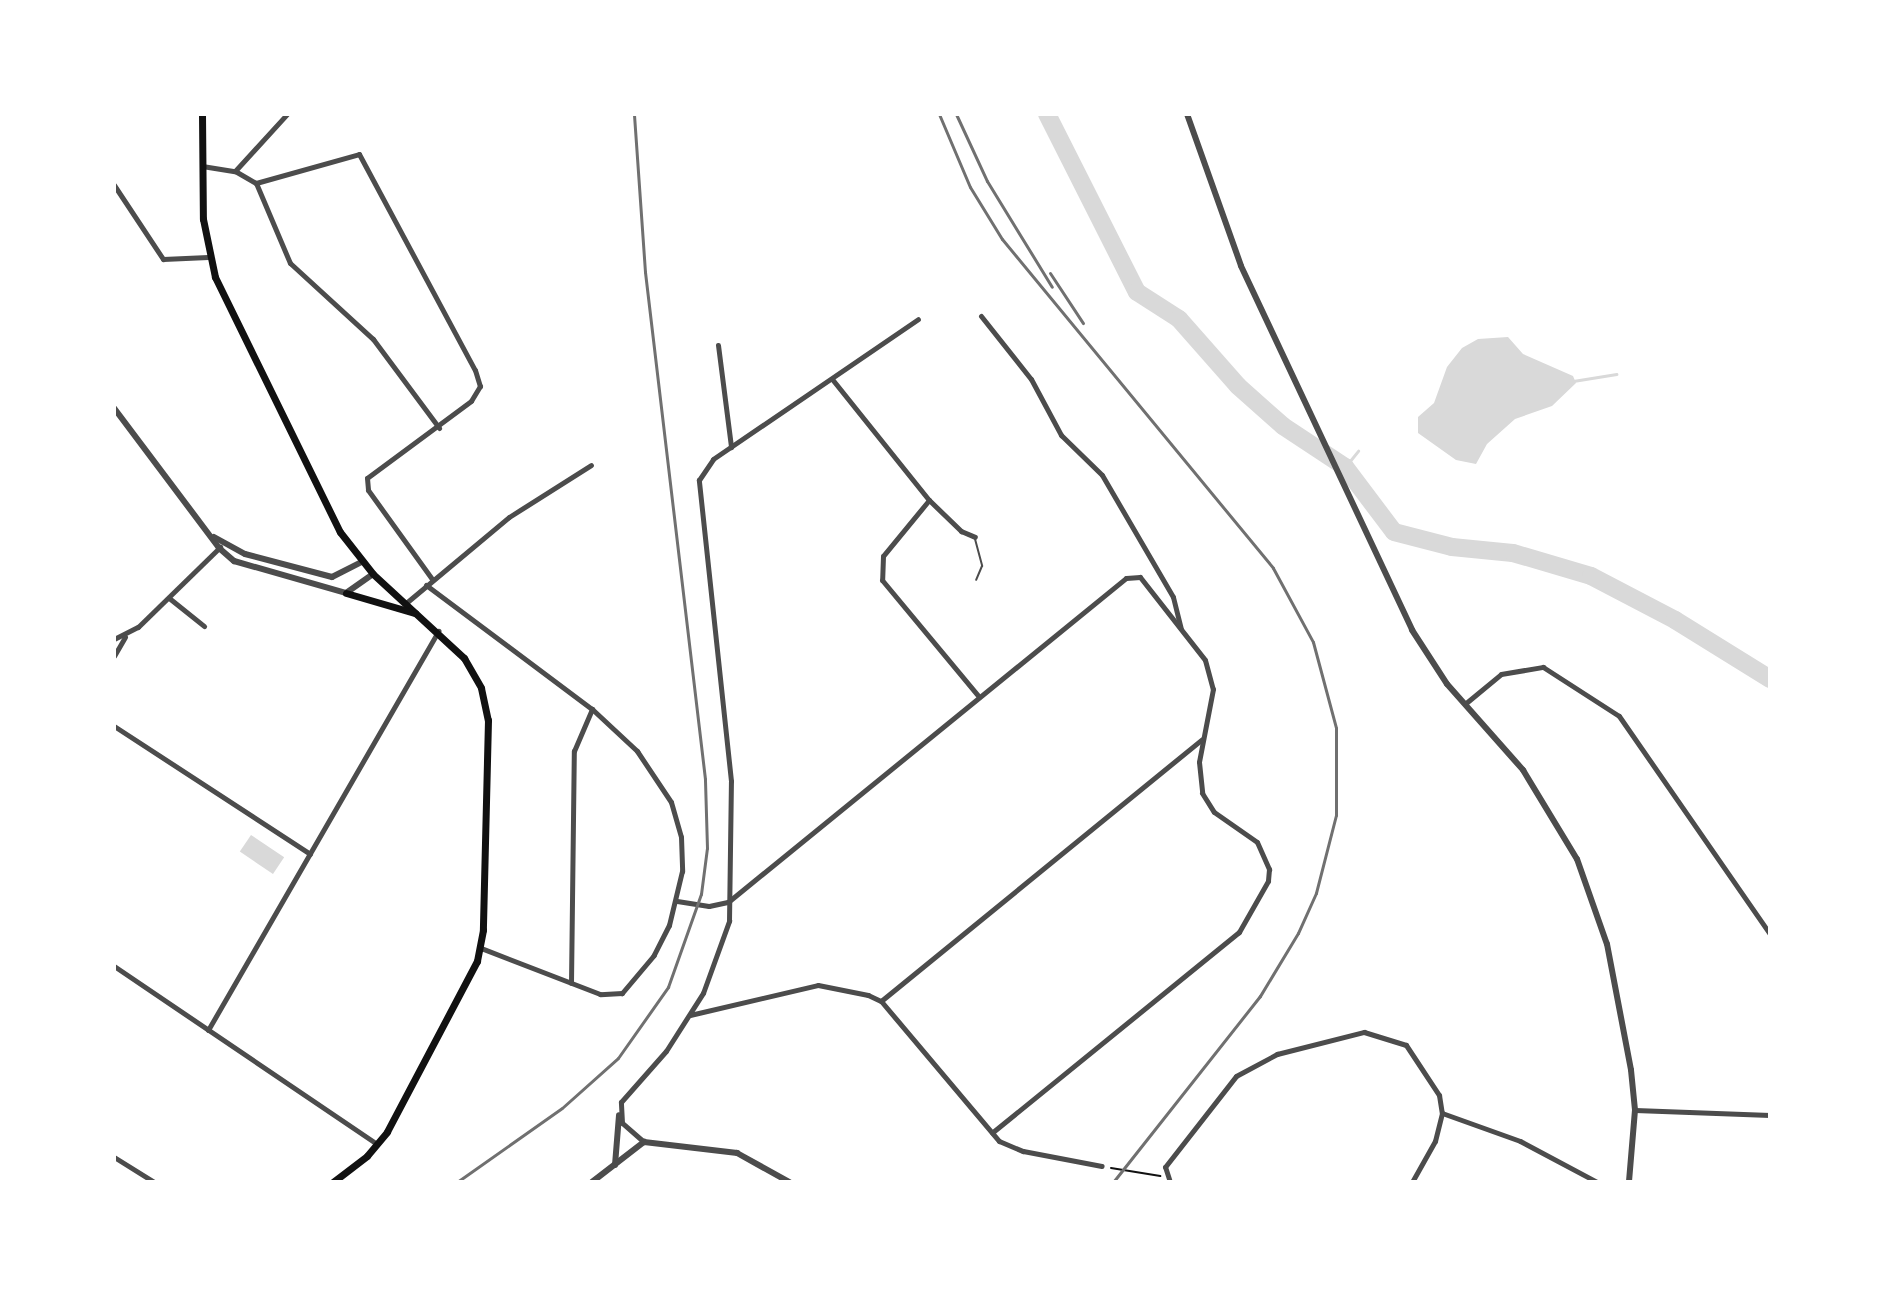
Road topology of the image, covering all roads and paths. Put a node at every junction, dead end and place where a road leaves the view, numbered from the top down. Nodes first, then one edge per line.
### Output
1 (202, 114) edge
2 (287, 114) edge
3 (1187, 114) edge
4 (202, 166) junction
5 (235, 171) junction
6 (256, 183) junction
7 (114, 185) edge
8 (208, 257) junction
9 (981, 316) dead end
10 (918, 319) dead end
11 (718, 345) dead end
12 (832, 378) junction
13 (114, 408) edge
14 (439, 428) junction
15 (731, 447) junction
16 (591, 465) dead end
17 (929, 500) junction
18 (975, 537) joint
19 (221, 546) junction
20 (362, 562) junction
21 (373, 574) junction
22 (432, 579) junction
23 (976, 580) dead end
24 (426, 585) junction
25 (346, 593) junction
26 (169, 598) junction
27 (406, 603) junction
28 (417, 613) junction
29 (204, 626) dead end
30 (1181, 629) junction
31 (438, 630) junction
32 (125, 637) junction
33 (114, 639) edge
34 (114, 656) edge
35 (979, 697) junction
36 (1466, 703) junction
37 (592, 709) junction
38 (114, 726) edge
39 (1202, 739) junction
40 (310, 854) junction
41 (677, 901) junction
42 (728, 902) junction
43 (1770, 934) edge
44 (481, 948) junction
45 (114, 966) edge
46 (571, 983) junction
47 (881, 1001) junction
48 (689, 1015) junction
49 (208, 1030) junction
50 (1635, 1110) junction
51 (1442, 1113) junction
52 (619, 1115) junction
53 (1770, 1115) edge
54 (992, 1133) junction
55 (644, 1142) junction
56 (378, 1145) junction
57 (114, 1157) edge
58 (615, 1165) junction
59 (1102, 1166) joint
60 (1164, 1176) junction
61 (154, 1182) edge
62 (333, 1182) edge
63 (592, 1182) edge
64 (789, 1182) edge
65 (1170, 1182) edge
66 (1412, 1182) edge
67 (1597, 1182) edge
68 (1629, 1182) edge

1 - 4 main road
2 - 5 street
3 - 36 street
4 - 5 street
4 - 8 main road
5 - 6 street
6 - 14 street
6 - 14 street
7 - 8 street
8 - 20 main road
9 - 30 street
10 - 12 street
11 - 15 street
12 - 15 street
12 - 17 street
13 - 19 street
14 - 22 street
15 - 42 street
16 - 22 street
17 - 18 street
17 - 35 street
18 - 23 lane
19 - 20 street
19 - 25 street
19 - 26 street
20 - 21 main road
21 - 25 street
21 - 27 main road
22 - 24 street
24 - 27 street
24 - 37 street
25 - 28 main road
26 - 29 street
26 - 32 street
27 - 28 main road
28 - 31 main road
30 - 35 street
30 - 39 street
31 - 40 street
31 - 44 main road
32 - 33 street
32 - 34 street
35 - 42 street
36 - 43 street
36 - 50 street
37 - 41 street
37 - 46 street
38 - 40 street
39 - 47 street
39 - 54 street
40 - 49 street
41 - 42 street
41 - 46 street
42 - 48 street
44 - 46 street
44 - 56 main road
45 - 49 street
47 - 48 street
47 - 54 street
48 - 52 street
49 - 56 street
50 - 53 street
50 - 68 street
51 - 60 street
51 - 66 street
51 - 67 street
52 - 55 street
52 - 58 street
54 - 59 street
55 - 58 street
55 - 64 street
56 - 62 main road
57 - 61 street
58 - 63 street
59 - 60 path
60 - 65 street

